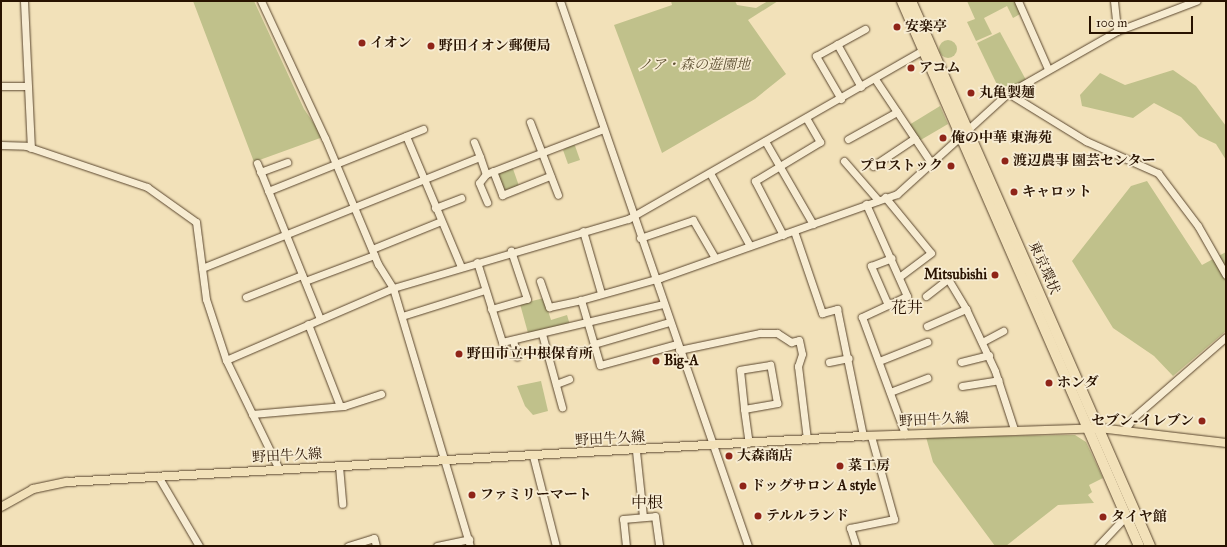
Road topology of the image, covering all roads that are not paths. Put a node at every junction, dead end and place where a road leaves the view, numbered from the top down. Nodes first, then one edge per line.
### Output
1 (24, 1) edge
2 (261, 1) edge
3 (560, 1) edge
4 (902, 1) edge
5 (911, 1) edge
6 (1018, 1) edge
7 (1114, 1) edge
8 (1196, 1) edge
9 (865, 29) dead end
10 (1117, 31) junction
11 (837, 44) junction
12 (923, 50) junction
13 (1048, 69) junction
14 (875, 79) junction
15 (1, 86) edge
16 (26, 86) junction
17 (861, 87) junction
18 (1008, 93) junction
19 (841, 99) junction
20 (897, 112) junction
21 (806, 118) junction
22 (530, 122) dead end
23 (603, 128) junction
24 (423, 129) dead end
25 (964, 133) junction
26 (406, 136) junction
27 (915, 138) junction
28 (848, 139) dead end
29 (765, 141) junction
30 (474, 142) dead end
31 (1, 145) edge
32 (31, 148) junction
33 (540, 153) junction
34 (480, 157) junction
35 (844, 161) dead end
36 (286, 162) dead end
37 (257, 163) dead end
38 (336, 164) junction
39 (932, 164) junction
40 (873, 166) dead end
41 (780, 167) junction
42 (260, 172) junction
43 (490, 173) junction
44 (710, 173) junction
45 (550, 176) junction
46 (425, 179) junction
47 (268, 192) junction
48 (558, 195) dead end
49 (461, 198) dead end
50 (882, 198) junction
51 (487, 202) dead end
52 (866, 204) junction
53 (354, 207) junction
54 (435, 208) junction
55 (632, 216) junction
56 (441, 221) junction
57 (813, 224) junction
58 (583, 231) junction
59 (794, 231) junction
60 (286, 235) junction
61 (783, 235) junction
62 (640, 238) junction
63 (750, 246) junction
64 (512, 251) junction
65 (373, 252) junction
66 (715, 258) junction
67 (892, 258) junction
68 (477, 262) junction
69 (461, 266) junction
70 (202, 268) junction
71 (1226, 275) edge
72 (899, 277) junction
73 (303, 278) junction
74 (654, 279) junction
75 (540, 281) dead end
76 (393, 288) junction
77 (485, 290) junction
78 (601, 293) junction
79 (926, 296) dead end
80 (246, 297) dead end
81 (581, 300) junction
82 (663, 304) junction
83 (888, 305) junction
84 (491, 309) junction
85 (966, 309) junction
86 (402, 316) junction
87 (320, 319) junction
88 (669, 322) junction
89 (308, 324) junction
90 (587, 324) junction
91 (927, 326) dead end
92 (1003, 331) dead end
93 (542, 334) junction
94 (1226, 337) edge
95 (513, 340) junction
96 (927, 342) dead end
97 (982, 342) junction
98 (594, 344) junction
99 (678, 347) junction
100 (989, 356) junction
101 (517, 357) dead end
102 (848, 358) junction
103 (226, 360) junction
104 (879, 361) junction
105 (829, 362) dead end
106 (962, 362) dead end
107 (927, 378) dead end
108 (569, 379) dead end
109 (999, 380) junction
110 (556, 384) junction
111 (962, 386) dead end
112 (890, 392) junction
113 (381, 394) dead end
114 (340, 406) junction
115 (562, 407) dead end
116 (744, 409) junction
117 (252, 414) junction
118 (1088, 428) junction
119 (1099, 428) junction
120 (1014, 429) junction
121 (1125, 429) junction
122 (905, 434) junction
123 (867, 436) junction
124 (807, 439) junction
125 (749, 443) junction
126 (1226, 443) edge
127 (711, 446) junction
128 (636, 451) junction
129 (533, 456) junction
130 (447, 461) junction
131 (339, 466) junction
132 (279, 469) junction
133 (158, 476) junction
134 (342, 504) dead end
135 (1, 507) edge
136 (1126, 516) junction
137 (643, 517) junction
138 (469, 542) edge
139 (199, 546) edge
140 (348, 546) edge
141 (376, 546) edge
142 (437, 546) edge
143 (556, 546) edge
144 (626, 546) edge
145 (659, 546) edge
146 (748, 546) edge
147 (857, 546) edge
148 (863, 546) edge
149 (1098, 546) edge
150 (1139, 546) edge
151 (1150, 546) edge

1 - 16 street
2 - 38 street
3 - 23 street
4 - 12 highway, 東京環状
5 - 25 highway, 東京環状
6 - 13 street
7 - 10 street
8 - 10 street
9 - 11 street
10 - 13 street
11 - 17 street
11 - 19 street
12 - 14 street
12 - 25 highway, 東京環状
13 - 18 street
14 - 17 street
14 - 20 street
15 - 16 street
16 - 32 street
17 - 19 street
18 - 25 street
18 - 71 street
19 - 21 street
20 - 27 street
20 - 28 street
21 - 29 street
21 - 41 street
22 - 33 street
23 - 33 street
23 - 55 street
24 - 26 street
25 - 39 street
25 - 118 highway, 東京環状
25 - 119 highway, 東京環状
26 - 38 street
26 - 46 street
27 - 39 street
27 - 40 street
29 - 41 street
29 - 44 street
30 - 34 street
31 - 32 street
32 - 70 street
33 - 43 street
33 - 45 street
34 - 43 street
34 - 46 street
35 - 50 street
36 - 42 street
37 - 42 street
38 - 47 street
38 - 53 street
39 - 50 street
41 - 57 street
41 - 61 street
42 - 47 street
43 - 45 street
43 - 51 street
44 - 55 street
44 - 63 street
45 - 48 street
46 - 53 street
46 - 54 street
47 - 60 street
49 - 54 street
50 - 52 street
50 - 72 street
52 - 57 street
52 - 67 street
53 - 60 street
53 - 65 street
54 - 56 street
55 - 58 street
55 - 62 street
56 - 65 street
56 - 69 street
57 - 59 street
58 - 64 street
58 - 78 street
59 - 61 street
59 - 102 street
60 - 70 street
60 - 73 street
61 - 63 street
62 - 66 street
62 - 74 street
63 - 66 street
64 - 68 street
64 - 84 street
65 - 73 street
65 - 76 street
66 - 74 street
67 - 72 street
67 - 83 street
68 - 69 street
68 - 77 street
69 - 76 street
70 - 103 street
72 - 83 street
73 - 80 street
73 - 87 street
74 - 78 street
74 - 82 street
75 - 81 street
76 - 86 street
76 - 87 street
77 - 84 street
77 - 86 street
78 - 81 street
79 - 85 street
81 - 90 street
82 - 88 street
82 - 90 street
83 - 104 street
84 - 95 street
85 - 91 street
85 - 97 street
86 - 130 street
87 - 89 street
88 - 98 street
88 - 99 street
89 - 103 street
89 - 114 street
90 - 93 street
90 - 98 street
92 - 97 street
93 - 95 street
93 - 110 street
94 - 121 street
95 - 101 street
96 - 104 street
97 - 100 street
98 - 99 street
99 - 124 street
99 - 127 street
100 - 106 street
100 - 109 street
102 - 105 street
102 - 123 street
103 - 117 street
104 - 112 street
107 - 112 street
108 - 110 street
109 - 111 street
109 - 120 street
110 - 115 street
112 - 122 street
113 - 114 street
114 - 117 street
116 - 116 street
116 - 125 street
117 - 132 street
118 - 119 main road, 野田牛久線
118 - 120 main road, 野田牛久線
118 - 136 highway, 東京環状
119 - 121 main road, 野田牛久線
119 - 151 highway, 東京環状
120 - 122 main road, 野田牛久線
121 - 126 main road, 野田牛久線
122 - 123 main road, 野田牛久線
123 - 124 main road, 野田牛久線
123 - 147 street
124 - 125 main road, 野田牛久線
125 - 127 main road, 野田牛久線
127 - 128 main road, 野田牛久線
127 - 146 street
128 - 129 main road, 野田牛久線
128 - 137 street
129 - 130 main road, 野田牛久線
129 - 143 street
130 - 131 main road, 野田牛久線
130 - 138 street
131 - 132 main road, 野田牛久線
131 - 134 street
132 - 133 main road, 野田牛久線
133 - 135 main road, 野田牛久線
133 - 139 street
136 - 149 street
136 - 150 highway, 東京環状
137 - 144 street
137 - 145 street
138 - 142 street
140 - 141 street
147 - 148 street

